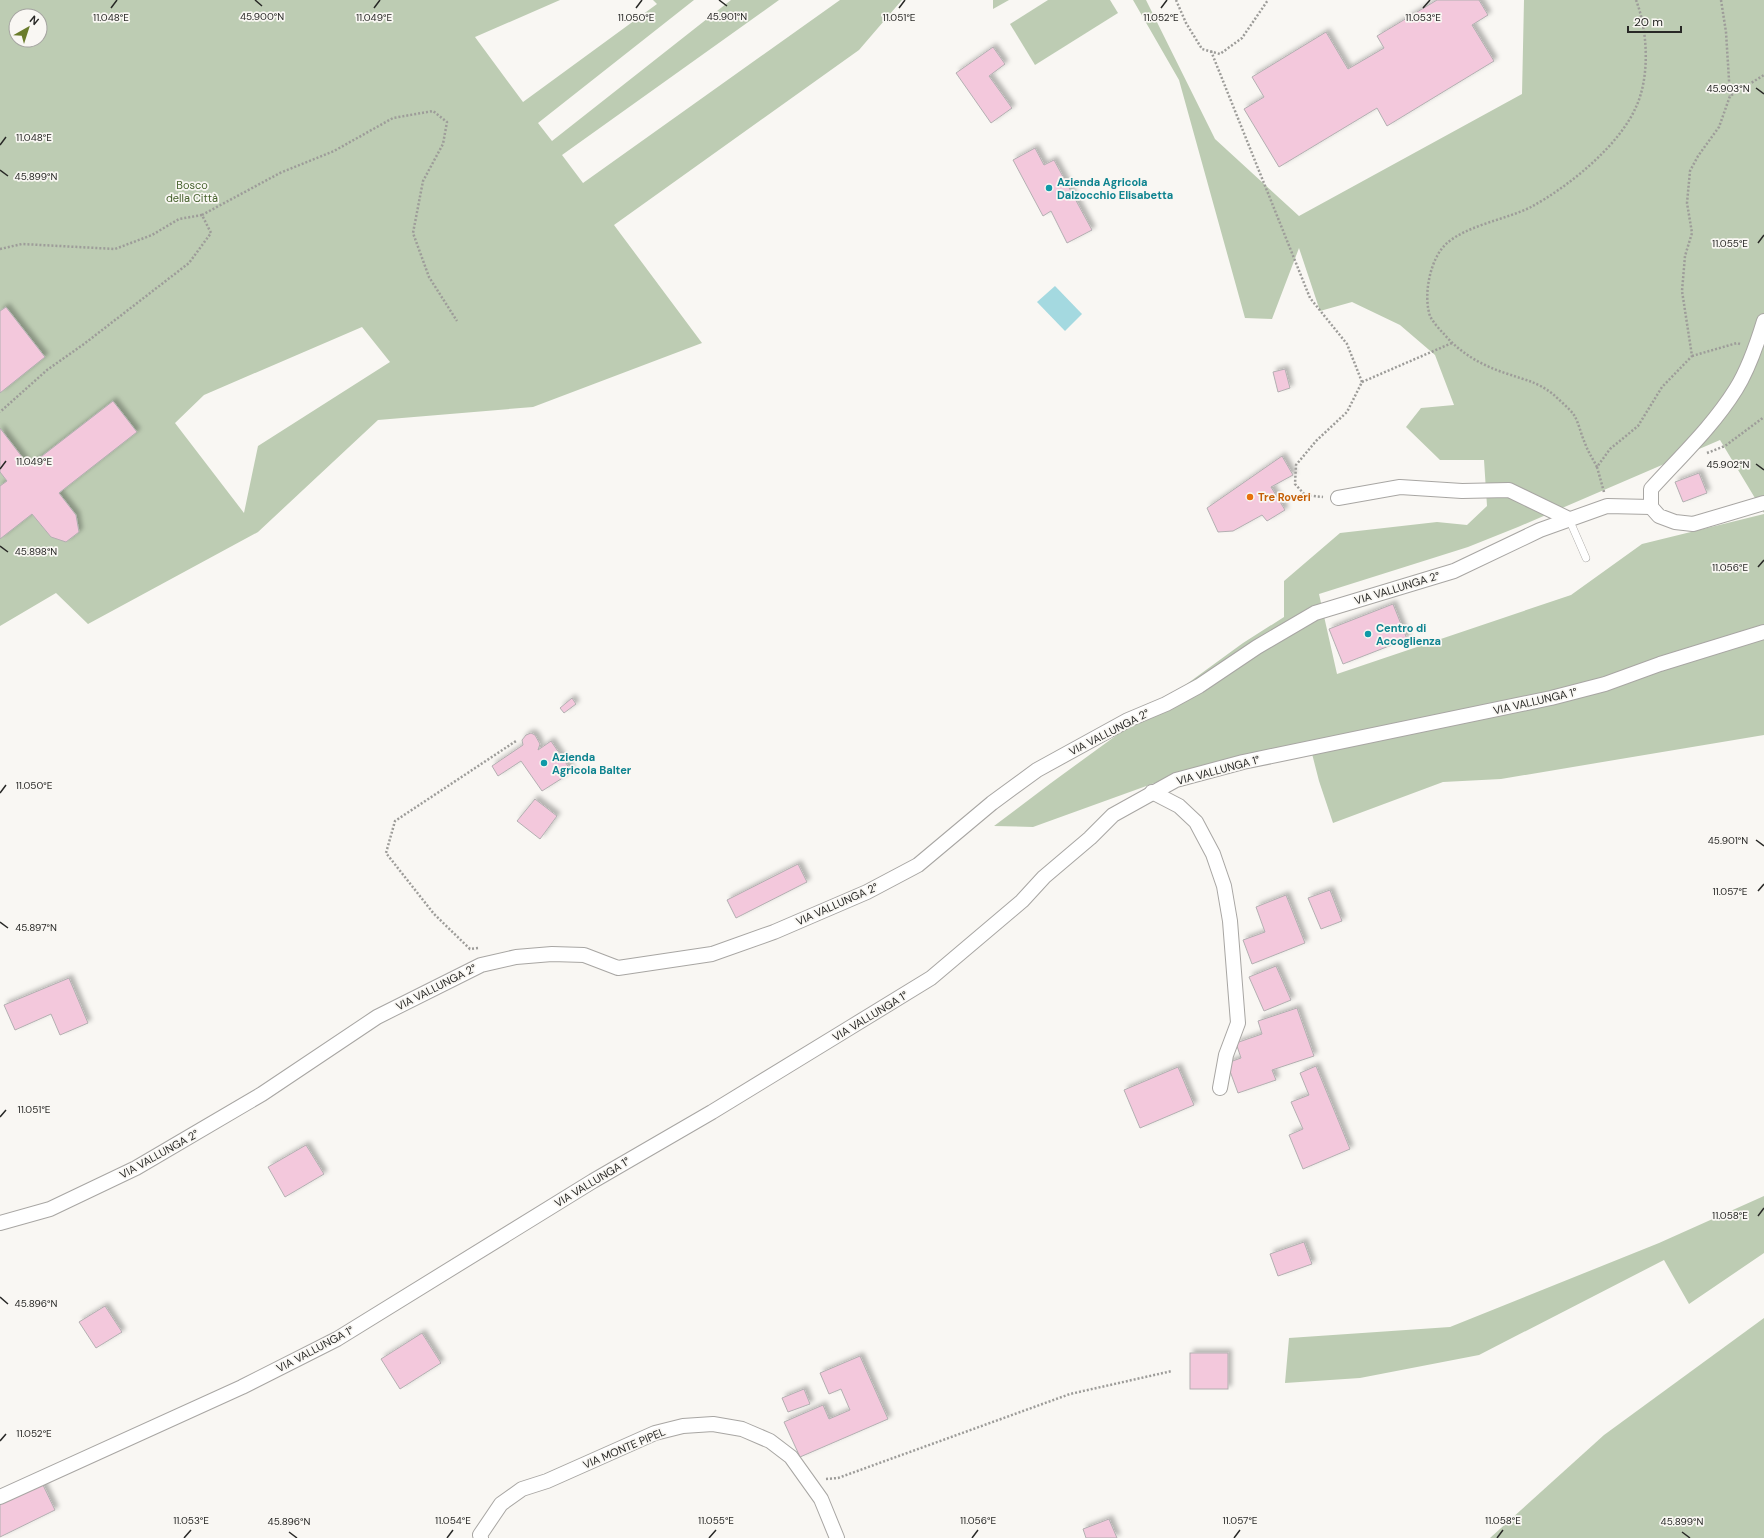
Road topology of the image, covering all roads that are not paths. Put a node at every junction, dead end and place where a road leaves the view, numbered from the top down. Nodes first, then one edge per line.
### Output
1 (1764, 321) edge
2 (1338, 498) road end
3 (1764, 503) edge
4 (1651, 507) junction
5 (1569, 519) junction
6 (1586, 558) dead end
7 (1764, 632) edge
8 (1152, 792) junction
9 (1220, 1088) dead end
10 (0, 1223) edge
11 (0, 1497) edge
12 (481, 1538) edge
13 (837, 1538) edge

1 - 4 street
2 - 5 street
3 - 4 street
4 - 5 street, VIA VALLUNGA 2°
5 - 6 lane
5 - 10 street, VIA VALLUNGA 2°
7 - 8 street, VIA VALLUNGA 1°
8 - 9 street
8 - 11 street, VIA VALLUNGA 1°
12 - 13 street, VIA MONTE PIPEL

